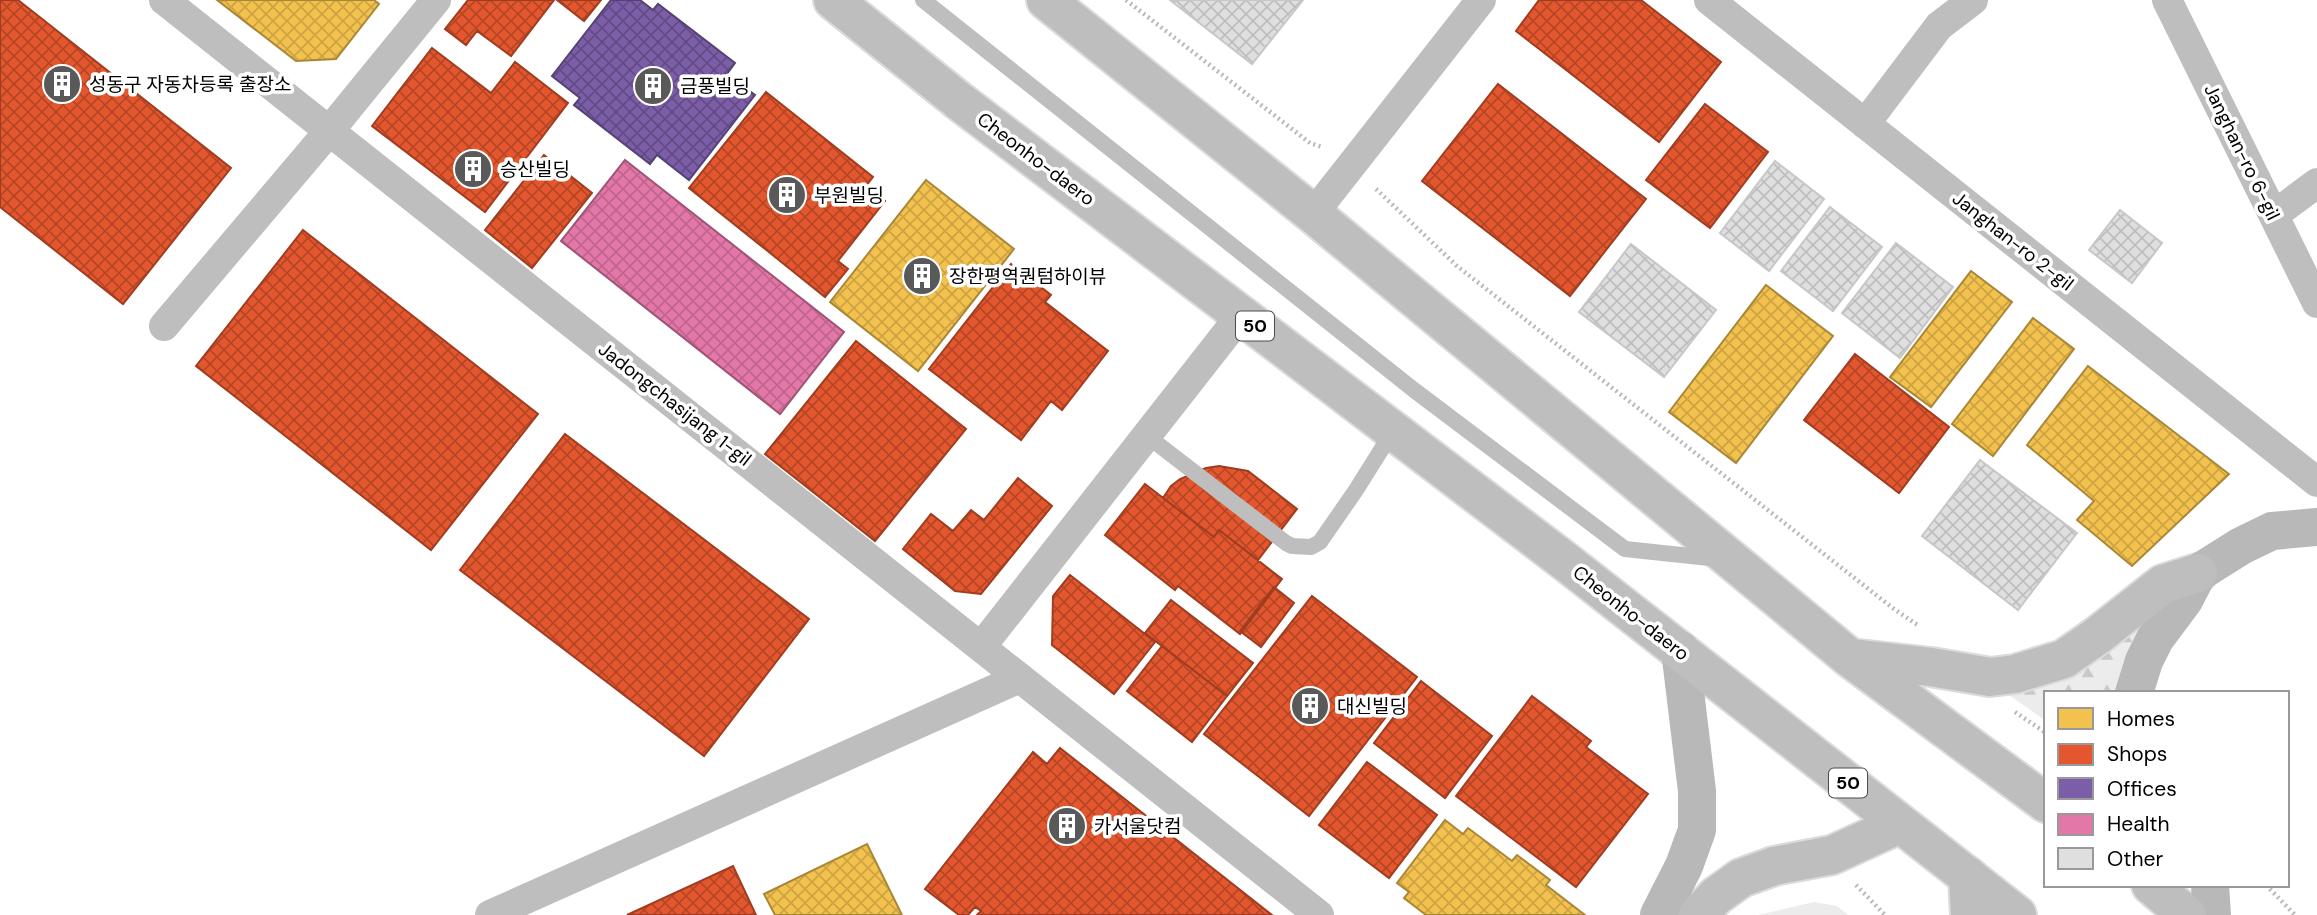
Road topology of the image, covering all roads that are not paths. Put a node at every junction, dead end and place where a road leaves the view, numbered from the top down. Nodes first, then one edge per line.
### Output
1 (164, 0) edge
2 (436, 0) edge
3 (833, 0) edge
4 (923, 0) edge
5 (1046, 0) edge
6 (1481, 0) edge
7 (1709, 0) edge
8 (1973, 0) edge
9 (2167, 0) edge
10 (1865, 124) junction
11 (330, 130) junction
12 (2317, 183) edge
13 (1313, 214) junction
14 (2274, 215) junction
15 (2317, 303) edge
16 (1241, 315) junction
17 (164, 326) dead end
18 (1393, 431) junction
19 (1146, 435) junction
20 (2317, 482) edge
21 (2317, 527) edge
22 (1732, 561) junction
23 (2198, 573) junction
24 (981, 647) junction
25 (1680, 650) junction
26 (1850, 658) junction
27 (1020, 678) junction
28 (2135, 691) edge
29 (2044, 802) edge
30 (1900, 824) junction
31 (1968, 876) junction
32 (2153, 887) edge
33 (2210, 887) edge
34 (491, 915) edge
35 (1319, 915) edge
36 (1659, 915) edge
37 (1698, 915) edge
38 (1970, 915) edge
39 (2017, 915) edge
40 (2187, 915) edge
41 (2212, 915) edge

1 - 11 street, Jadongchasijang 1-gil
2 - 11 street
3 - 16 main road, Cheonho-daero / 50
4 - 22 lane
5 - 13 main road
6 - 13 street
7 - 10 street, Janghan-ro 2-gil
8 - 10 street
9 - 14 street, Janghan-ro 6-gil
10 - 20 street, Janghan-ro 2-gil
11 - 17 street
11 - 24 street, Jadongchasijang 1-gil
12 - 14 street
13 - 22 main road
14 - 15 street, Janghan-ro 6-gil
16 - 18 main road, Cheonho-daero / 50
16 - 19 street
18 - 19 lane
18 - 25 main road, Cheonho-daero / 50
19 - 24 street
21 - 23 street
22 - 26 main road
23 - 26 main road
23 - 28 street
24 - 27 street, Jadongchasijang 1-gil
25 - 30 main road, Cheonho-daero / 50
25 - 36 street
26 - 29 main road
27 - 34 street
27 - 35 street, Jadongchasijang 1-gil
30 - 31 main road, Cheonho-daero / 50
30 - 37 main road
31 - 38 main road
31 - 39 main road, Cheonho-daero / 50
32 - 40 main road
33 - 41 street

